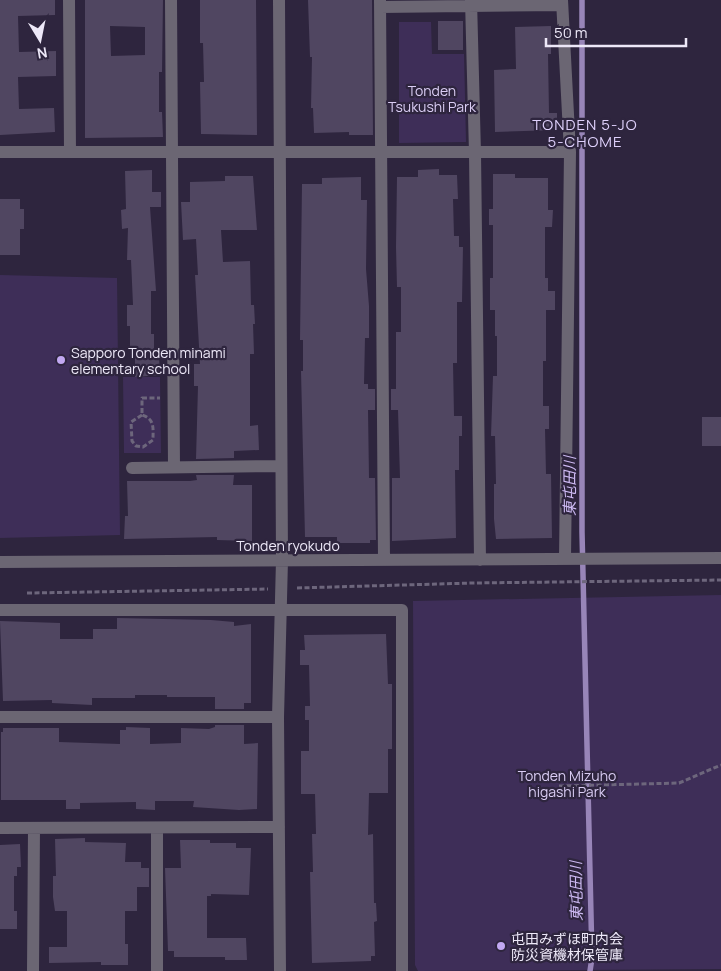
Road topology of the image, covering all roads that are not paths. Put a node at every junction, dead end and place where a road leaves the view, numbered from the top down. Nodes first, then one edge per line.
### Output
1 (69, 0) edge
2 (171, 0) edge
3 (279, 0) edge
4 (471, 2) edge
5 (562, 2) edge
6 (380, 3) edge
7 (0, 152) edge
8 (70, 152) junction
9 (172, 152) junction
10 (280, 152) junction
11 (570, 152) junction
12 (381, 153) junction
13 (475, 153) junction
14 (280, 466) junction
15 (174, 467) junction
16 (132, 468) dead end
17 (721, 558) edge
18 (576, 559) junction
19 (282, 560) junction
20 (384, 560) junction
21 (480, 560) junction
22 (0, 562) edge
23 (0, 610) edge
24 (281, 610) junction
25 (0, 717) edge
26 (278, 717) junction
27 (279, 827) junction
28 (0, 828) edge
29 (34, 828) junction
30 (157, 828) junction
31 (33, 971) edge
32 (157, 971) edge
33 (280, 971) edge
34 (402, 971) edge

1 - 8 street
2 - 9 street
3 - 10 street
4 - 5 street
4 - 6 street
4 - 13 street
5 - 11 street
6 - 12 street
7 - 8 street
8 - 9 street
9 - 10 street
9 - 15 street
10 - 12 street
10 - 14 street
11 - 13 street
11 - 18 street
12 - 13 street
12 - 20 street
13 - 21 street
14 - 15 street
14 - 19 street
15 - 16 street
17 - 18 street, Tonden ryokudo
18 - 21 street, Tonden ryokudo
19 - 20 street, Tonden ryokudo
19 - 22 street, Tonden ryokudo
19 - 24 street
20 - 21 street, Tonden ryokudo
23 - 24 street
24 - 26 street
24 - 34 street
25 - 26 street
26 - 27 street
27 - 30 street
27 - 33 street
28 - 29 street
29 - 30 street
29 - 31 street
30 - 32 street

